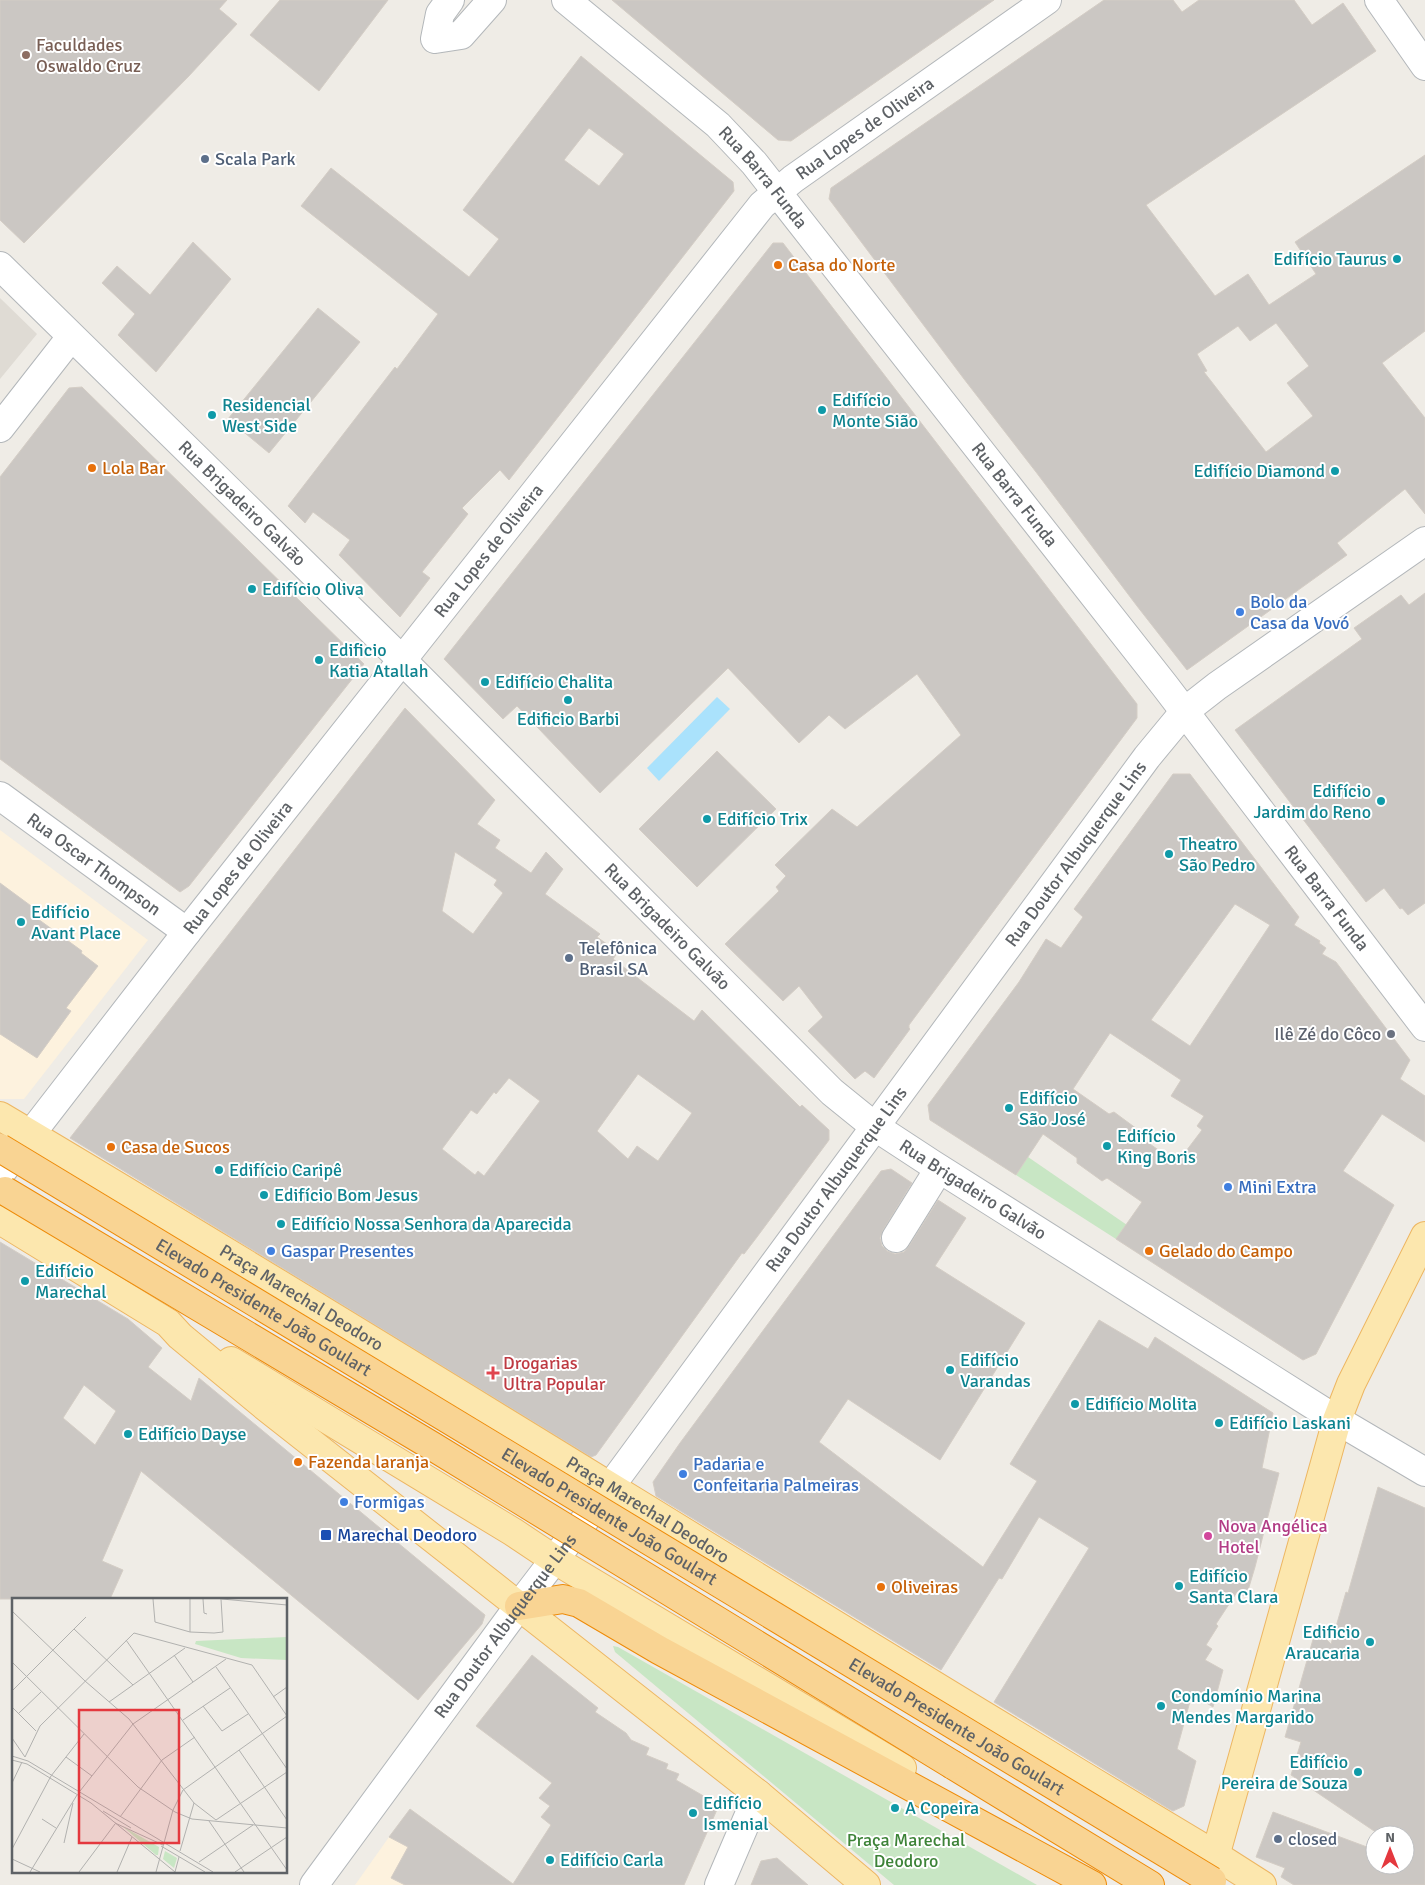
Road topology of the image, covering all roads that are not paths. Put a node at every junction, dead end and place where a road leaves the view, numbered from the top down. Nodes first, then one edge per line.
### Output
1 (450, 0) edge
2 (492, 0) edge
3 (566, 0) edge
4 (1047, 0) edge
5 (1379, 0) edge
6 (1425, 66) edge
7 (778, 191) junction
8 (0, 266) edge
9 (71, 337) junction
10 (0, 428) edge
11 (1425, 541) edge
12 (402, 660) junction
13 (1185, 711) junction
14 (0, 796) edge
15 (188, 932) junction
16 (1425, 1027) edge
17 (0, 1116) edge
18 (874, 1126) junction
19 (32, 1134) junction
20 (0, 1148) edge
21 (939, 1169) junction
22 (0, 1174) edge
23 (0, 1188) edge
24 (0, 1220) edge
25 (1425, 1236) edge
26 (896, 1238) dead end
27 (168, 1322) junction
28 (1337, 1420) junction
29 (1425, 1472) edge
30 (610, 1487) junction
31 (555, 1560) junction
32 (519, 1606) junction
33 (758, 1794) junction
34 (1216, 1855) junction
35 (314, 1885) edge
36 (719, 1885) edge
37 (866, 1885) edge
38 (1092, 1885) edge
39 (1098, 1885) edge
40 (1150, 1885) edge
41 (1207, 1885) edge
42 (1219, 1885) edge
43 (1262, 1885) edge

1 - 2 street
3 - 7 street, Rua Barra Funda
4 - 7 street, Rua Lopes de Oliveira
5 - 6 street
7 - 12 street, Rua Lopes de Oliveira
7 - 13 street, Rua Barra Funda
8 - 9 street, Rua Brigadeiro Galvão
9 - 10 street
9 - 12 street, Rua Brigadeiro Galvão
11 - 13 street, Rua Doutor Albuquerque Lins
12 - 15 street, Rua Lopes de Oliveira
12 - 18 street, Rua Brigadeiro Galvão
13 - 16 street, Rua Barra Funda
13 - 18 street, Rua Doutor Albuquerque Lins
14 - 15 street, Rua Oscar Thompson
15 - 19 street, Rua Lopes de Oliveira
17 - 19 main road, Praça Marechal Deodoro
18 - 21 street, Rua Brigadeiro Galvão
18 - 30 street, Rua Doutor Albuquerque Lins
19 - 22 street, Rua Lopes de Oliveira
19 - 30 main road, Praça Marechal Deodoro
20 - 42 highway, Elevado Presidente João Goulart, bridge
21 - 26 street
21 - 28 street, Rua Brigadeiro Galvão
23 - 40 highway, Elevado Presidente João Goulart, bridge
24 - 27 main road
25 - 28 main road
27 - 31 main road
27 - 32 main road
28 - 29 street, Rua Brigadeiro Galvão
28 - 34 main road
30 - 31 street, Rua Doutor Albuquerque Lins
30 - 34 main road, Praça Marechal Deodoro
31 - 32 street, Rua Doutor Albuquerque Lins
31 - 39 main road
32 - 33 main road
32 - 35 street, Rua Doutor Albuquerque Lins
32 - 38 highway
33 - 36 street
33 - 37 main road
34 - 41 main road
34 - 43 main road, Praça Marechal Deodoro

